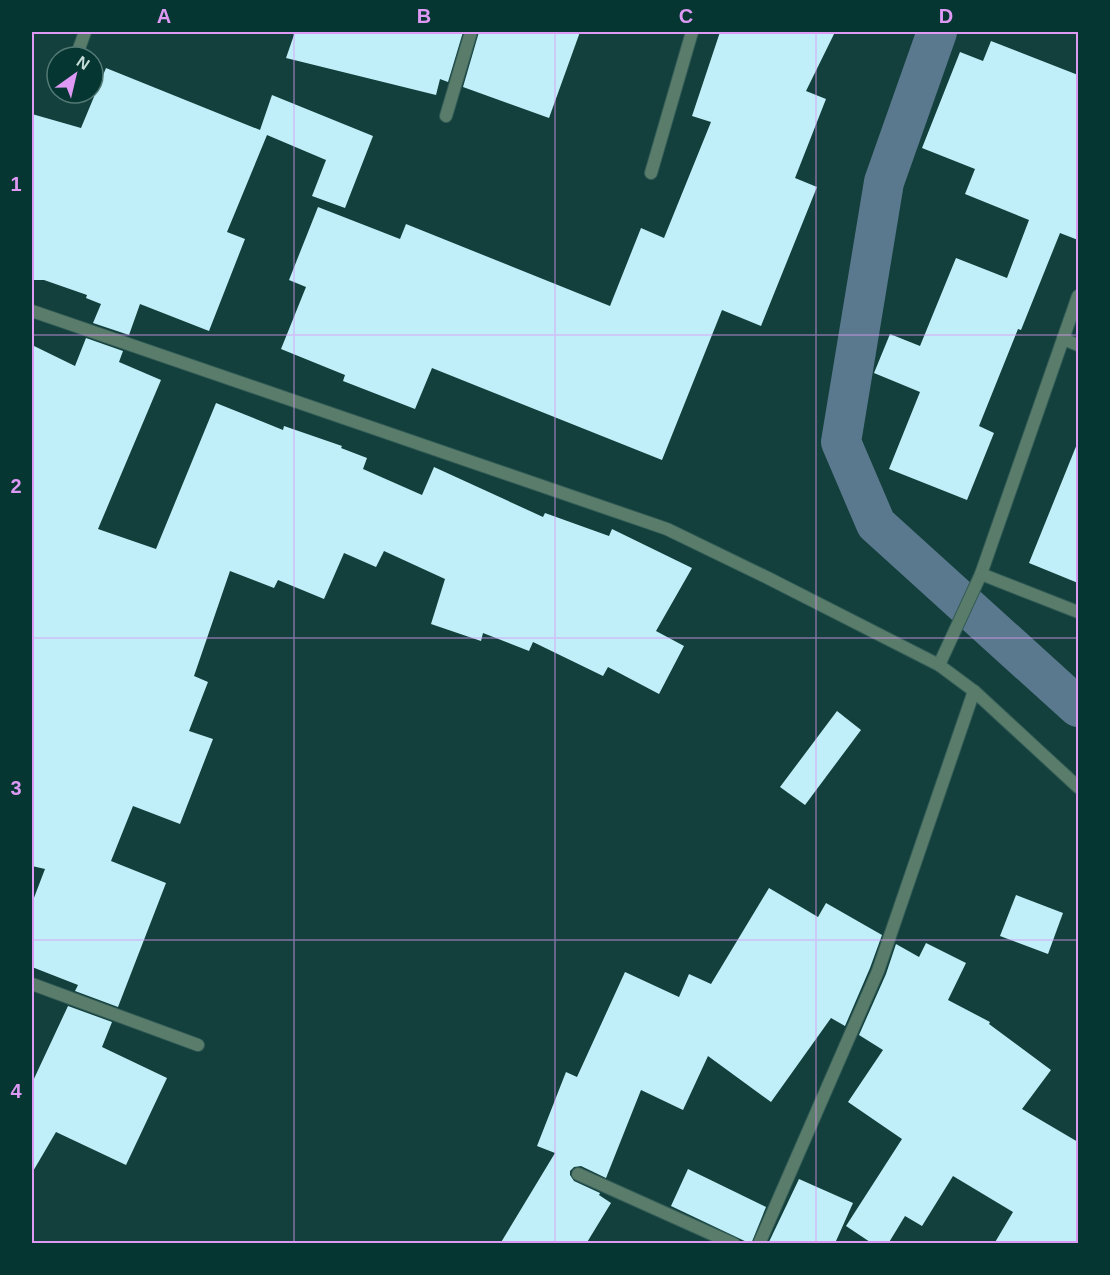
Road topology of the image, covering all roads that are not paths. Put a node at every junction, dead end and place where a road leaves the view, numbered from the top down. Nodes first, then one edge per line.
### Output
1 (471, 32) edge
2 (692, 32) edge
3 (446, 116) dead end
4 (651, 173) dead end
5 (1078, 296) edge
6 (32, 311) edge
7 (1063, 339) junction
8 (1078, 345) edge
9 (980, 575) junction
10 (1078, 612) edge
11 (939, 663) junction
12 (974, 691) junction
13 (1078, 787) edge
14 (32, 984) edge
15 (198, 1045) dead end
16 (578, 1174) dead end
17 (734, 1244) edge
18 (759, 1244) edge

1 - 3 street
2 - 4 street
5 - 7 street
6 - 11 street
7 - 8 street
7 - 9 street
9 - 10 street
9 - 11 street
11 - 12 street
12 - 13 street
12 - 18 street
14 - 15 street
16 - 17 street

